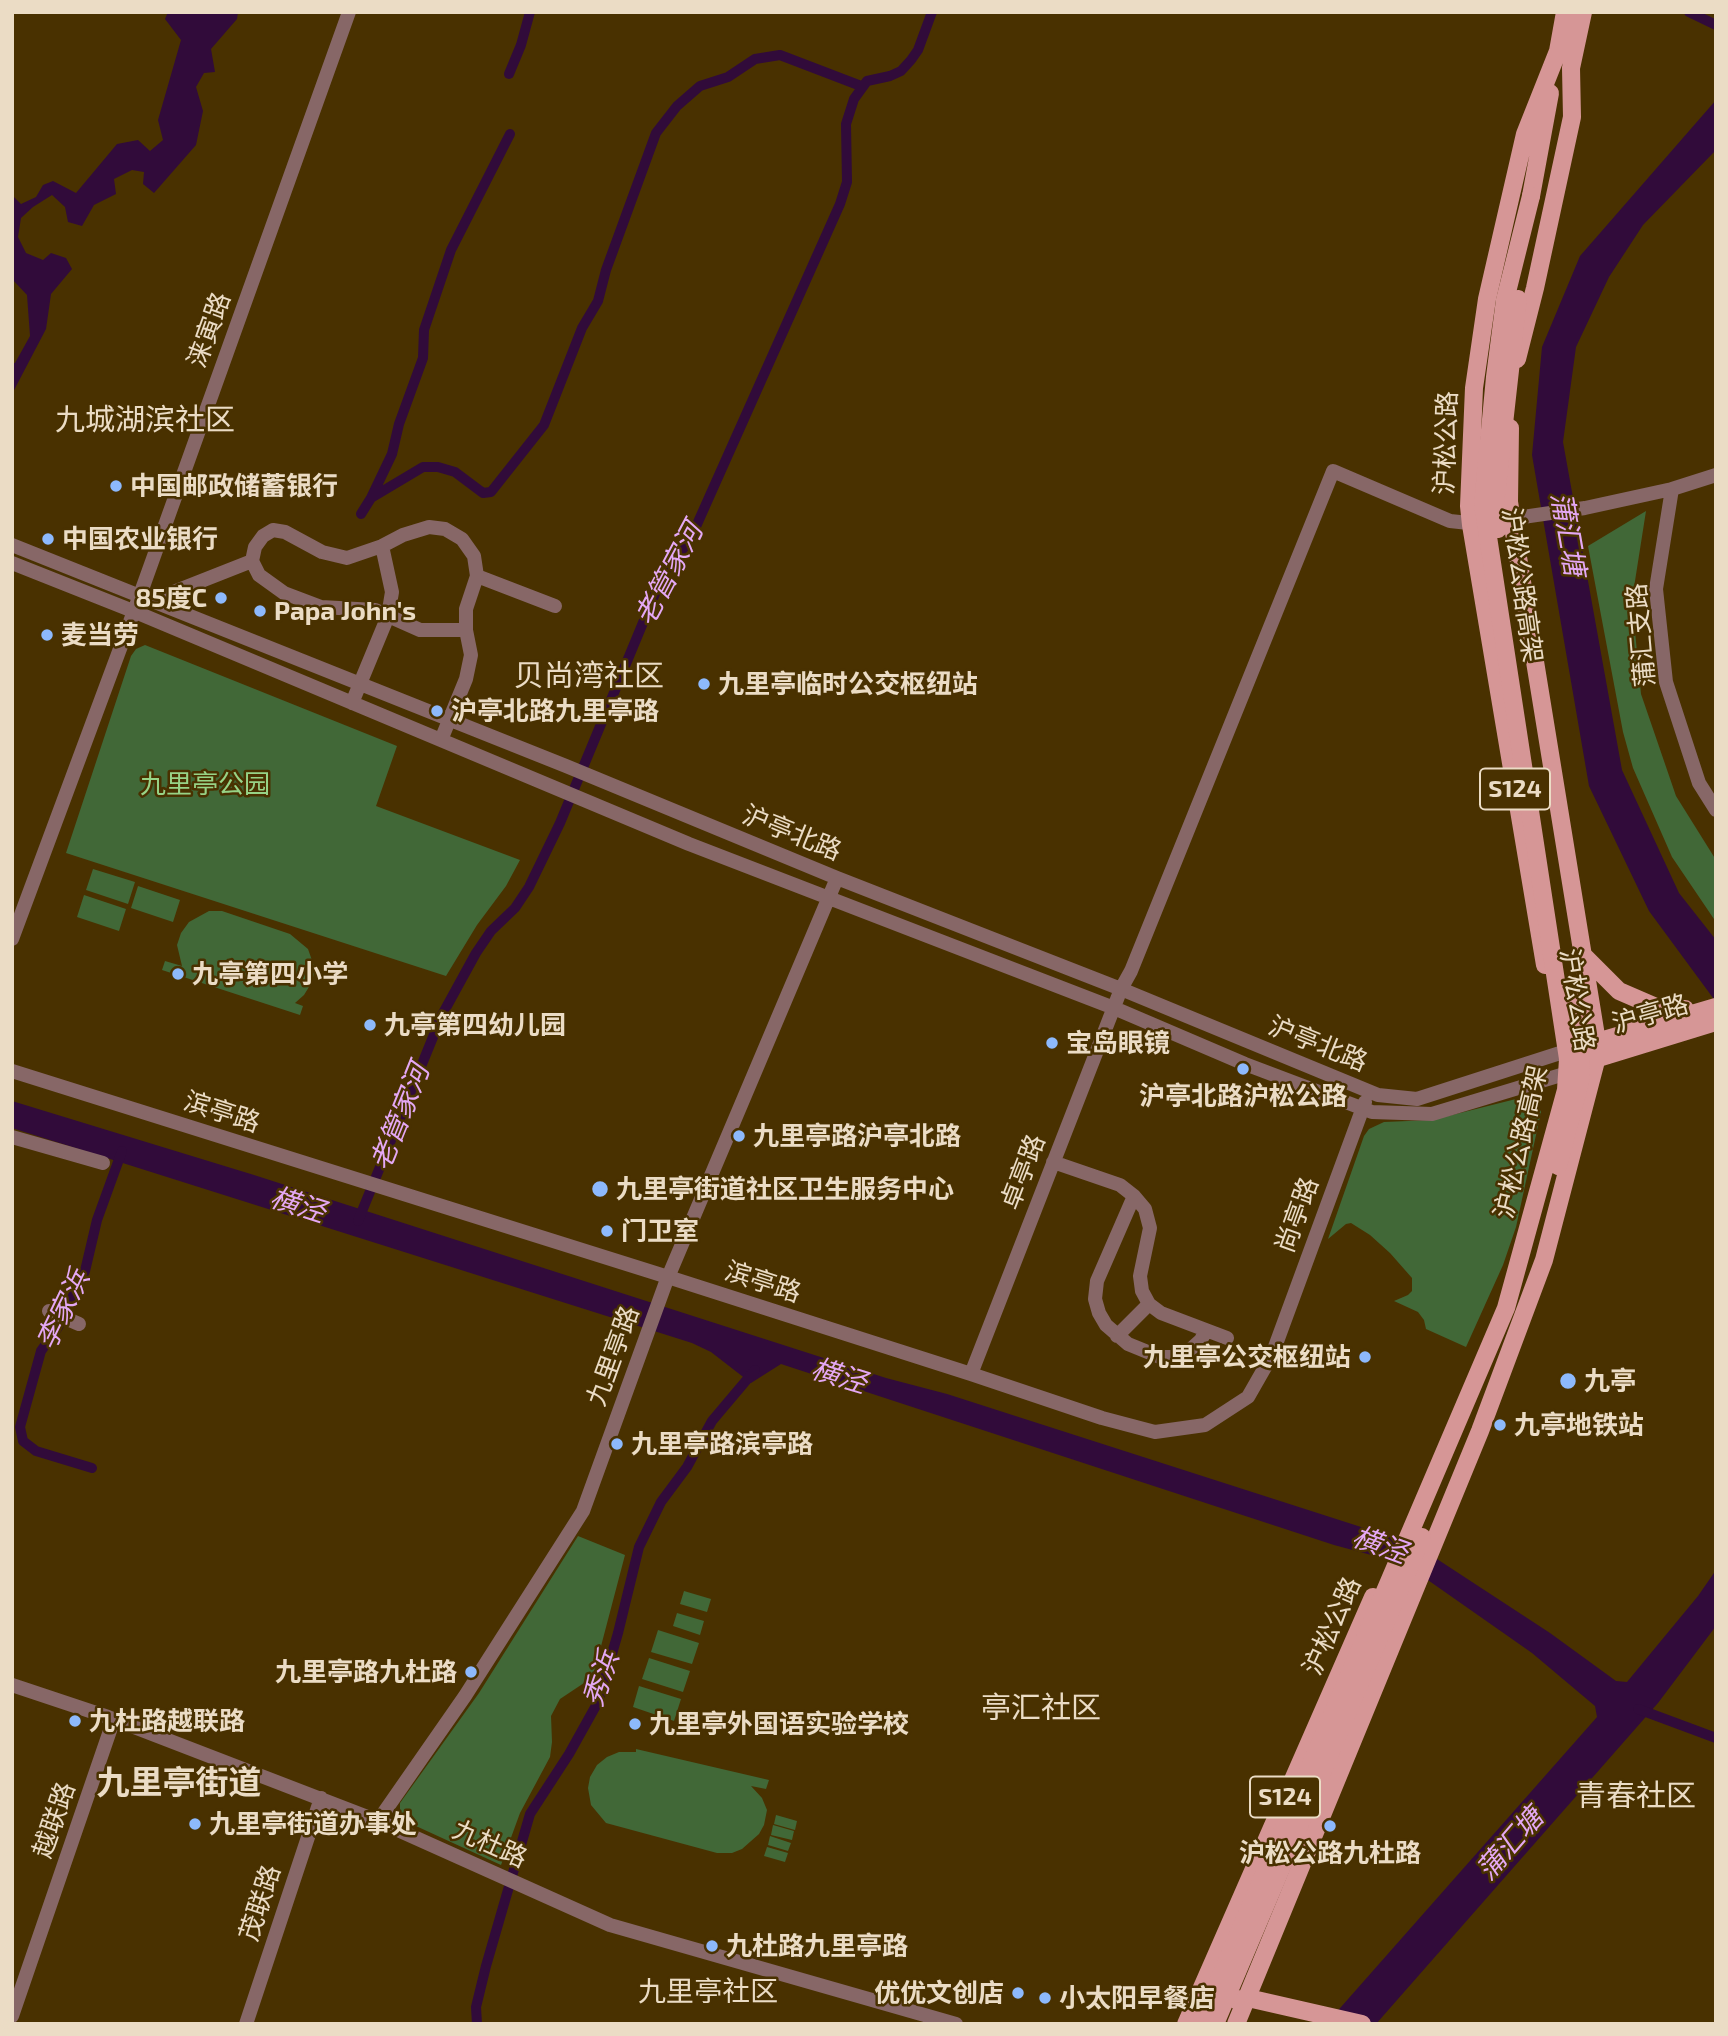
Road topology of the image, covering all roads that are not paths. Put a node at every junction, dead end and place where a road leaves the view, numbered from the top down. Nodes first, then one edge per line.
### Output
1 (349, 12) edge
2 (1565, 12) edge
3 (1583, 12) edge
4 (1558, 51) junction
5 (1571, 68) junction
6 (1535, 199) junction
7 (1716, 475) edge
8 (1672, 489) junction
9 (1512, 519) junction
10 (1471, 524) junction
11 (12, 545) edge
12 (382, 546) junction
13 (252, 561) junction
14 (12, 563) edge
15 (477, 576) junction
16 (146, 598) junction
17 (555, 606) dead end
18 (133, 611) junction
19 (388, 616) junction
20 (466, 630) junction
21 (360, 683) junction
22 (352, 703) junction
23 (450, 719) junction
24 (441, 740) junction
25 (1716, 810) edge
26 (837, 878) junction
27 (829, 899) junction
28 (12, 939) edge
29 (1582, 953) junction
30 (1121, 989) junction
31 (1114, 1008) junction
32 (1714, 1012) edge
33 (1597, 1049) junction
34 (1560, 1053) junction
35 (12, 1071) edge
36 (1561, 1075) junction
37 (1370, 1091) junction
38 (1362, 1108) junction
39 (12, 1137) edge
40 (1053, 1162) junction
41 (103, 1163) dead end
42 (1134, 1196) junction
43 (668, 1277) junction
44 (1149, 1304) junction
45 (48, 1311) dead end
46 (79, 1324) dead end
47 (1206, 1330) junction
48 (1117, 1336) junction
49 (1227, 1338) dead end
50 (1272, 1355) joint
51 (971, 1374) junction
52 (12, 1685) edge
53 (114, 1719) junction
54 (321, 1798) junction
55 (378, 1821) junction
56 (1248, 1998) junction
57 (12, 2016) edge
58 (1189, 2022) edge
59 (246, 2024) edge
60 (956, 2024) edge
61 (1215, 2024) edge
62 (1236, 2024) edge
63 (1362, 2024) edge

1 - 16 street, 涞寅路
2 - 4 main road, 沪松公路 / S124
3 - 5 main road, 沪松公路 / S124
4 - 6 main road, 沪松公路高架
4 - 10 main road, 沪松公路 / S124
5 - 6 main road, 沪松公路高架
5 - 9 main road, 沪松公路 / S124
6 - 58 main road, 沪松公路高架, bridge
6 - 61 main road, 沪松公路高架, bridge
7 - 8 street
8 - 9 street
8 - 25 street, 蒲汇支路
9 - 10 street
9 - 29 main road, 沪松公路 / S124
10 - 30 street, 卓亭路
10 - 34 main road, 沪松公路 / S124
11 - 16 street, 沪亭北路
12 - 13 street
12 - 15 street
12 - 19 street
13 - 16 street
13 - 19 street
14 - 18 street, 沪亭北路
15 - 17 street
15 - 20 street
16 - 18 street, 涞寅路
16 - 21 street, 沪亭北路
18 - 22 street, 沪亭北路
18 - 28 street, 涞寅路
19 - 20 street
19 - 21 street
20 - 23 street
21 - 22 street
21 - 23 street, 沪亭北路
22 - 24 street, 沪亭北路
23 - 24 street
23 - 26 street, 沪亭北路
24 - 27 street, 沪亭北路
26 - 27 street, 九里亭路
26 - 30 street, 沪亭北路
27 - 31 street, 沪亭北路
27 - 43 street, 九里亭路
29 - 32 main road
29 - 33 main road, 沪松公路 / S124
30 - 31 street, 卓亭路
30 - 37 street, 沪亭北路
31 - 38 street, 沪亭北路
31 - 40 street, 卓亭路
32 - 33 main road, 沪亭路
33 - 34 main road, 沪亭路
33 - 36 main road, 沪亭路
33 - 56 main road, 沪松公路 / S124
34 - 36 main road, 沪松公路 / S124
34 - 37 street, 沪亭北路
35 - 43 street, 滨亭路
36 - 38 street, 沪亭北路
36 - 58 main road, 沪松公路 / S124
37 - 38 street, 尚亭路
38 - 50 street, 尚亭路
39 - 41 street
40 - 42 street
40 - 51 street, 卓亭路
42 - 44 street
42 - 48 street
43 - 51 street, 滨亭路
43 - 55 street, 九里亭路
44 - 47 street
44 - 48 street
45 - 46 street
47 - 48 street
47 - 49 street
50 - 51 street, 滨亭路
52 - 53 street, 九杜路
53 - 54 street, 九杜路
53 - 57 street, 越联路
54 - 55 street, 九杜路
54 - 59 street, 茂联路
55 - 60 street, 九杜路
56 - 58 main road
56 - 62 main road, 沪松公路 / S124
56 - 63 main road

